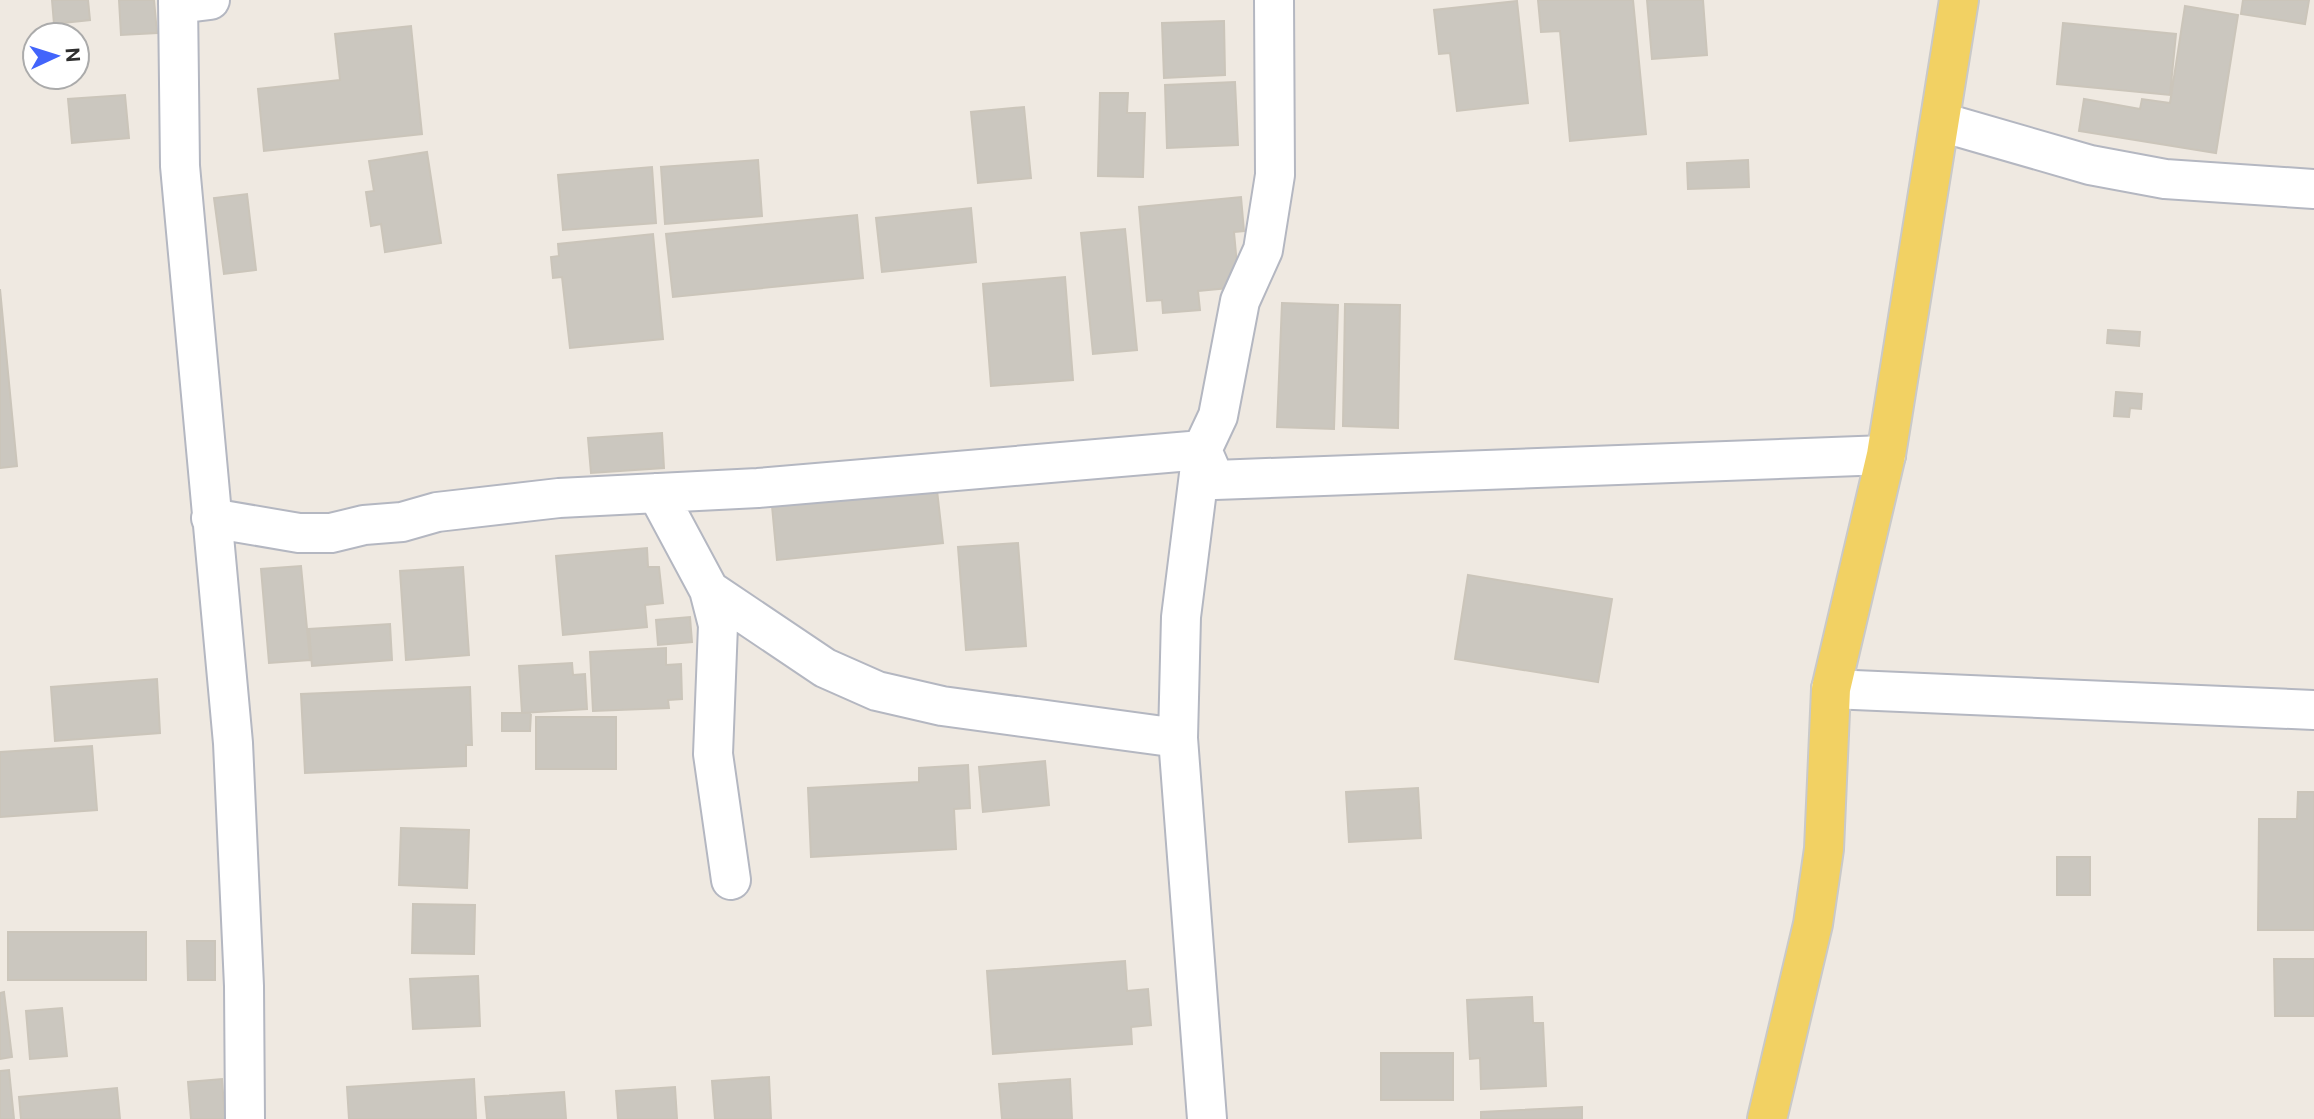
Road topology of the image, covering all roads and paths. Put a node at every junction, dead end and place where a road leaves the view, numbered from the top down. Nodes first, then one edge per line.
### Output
1 (1274, 0) edge
2 (1959, 0) edge
3 (189, 1) edge
4 (1941, 122) junction
5 (2314, 189) edge
6 (1202, 450) junction
7 (1886, 455) junction
8 (657, 493) junction
9 (211, 519) junction
10 (709, 590) junction
11 (1830, 689) junction
12 (2314, 710) edge
13 (1178, 738) junction
14 (731, 880) dead end
15 (245, 1119) edge
16 (1207, 1119) edge
17 (1767, 1119) edge

1 - 6 street
2 - 4 main road
3 - 9 street
4 - 5 street
4 - 7 main road
6 - 7 street
6 - 8 street
6 - 13 street
7 - 11 main road
8 - 9 street
8 - 10 street
9 - 15 street
10 - 13 street
10 - 14 street
11 - 12 street
11 - 17 main road
13 - 16 street

